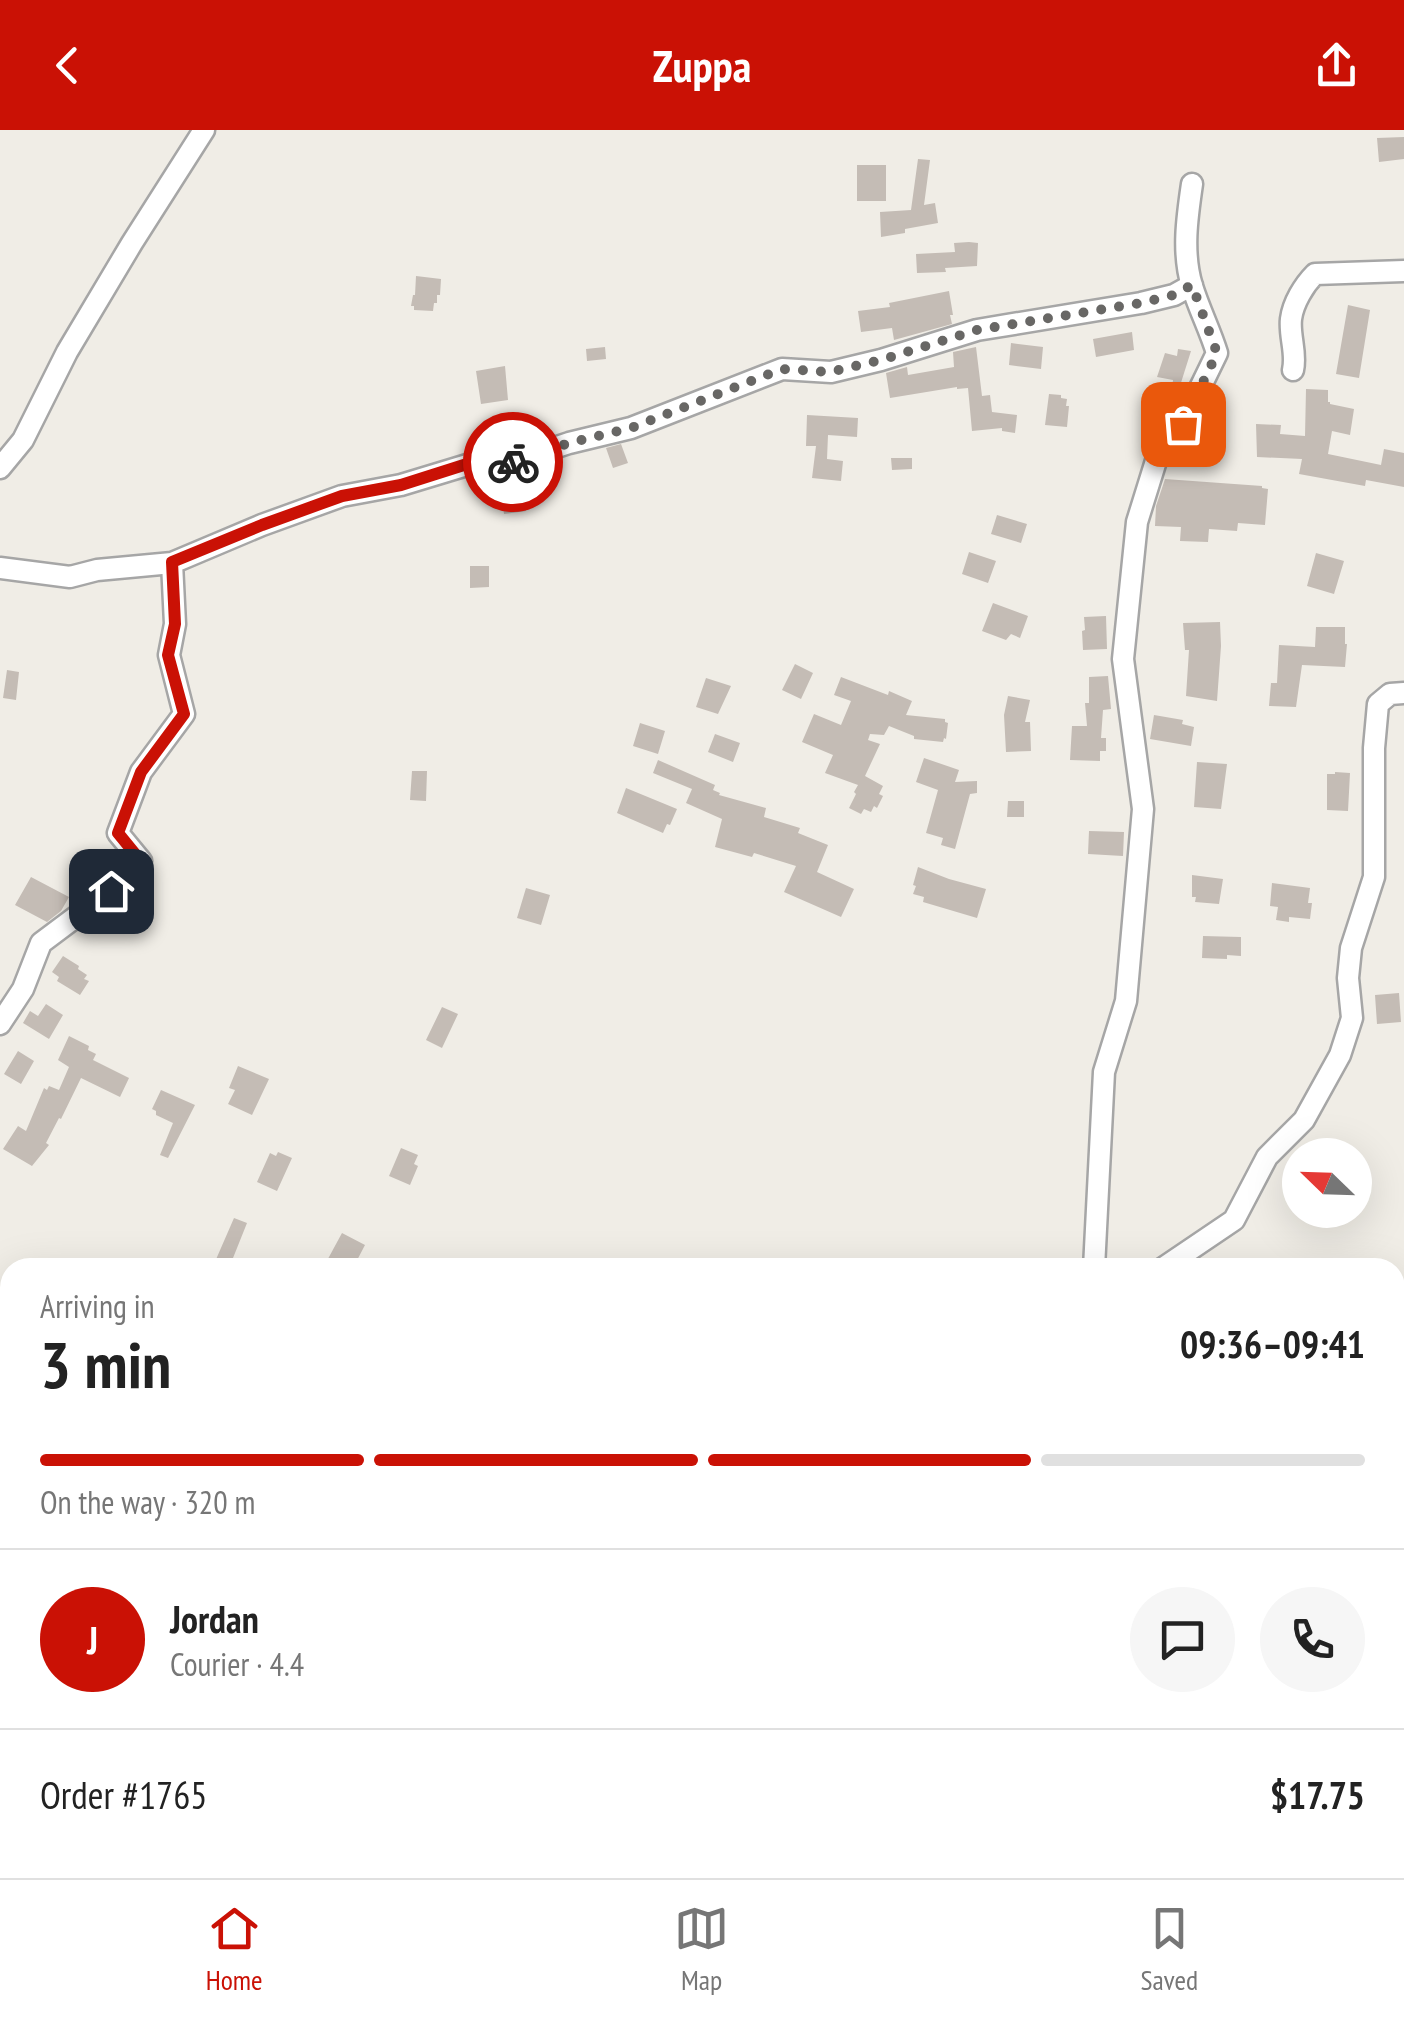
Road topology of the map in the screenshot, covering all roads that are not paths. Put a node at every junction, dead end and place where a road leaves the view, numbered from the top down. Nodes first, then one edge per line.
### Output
1 (204, 130) edge
2 (1192, 184) dead end
3 (1404, 271) edge
4 (1192, 285) junction
5 (1292, 370) dead end
6 (0, 468) edge
7 (172, 562) junction
8 (0, 568) edge
9 (1404, 693) edge
10 (0, 1024) edge
11 (1095, 1258) edge
12 (1177, 1258) edge

1 - 6 street
2 - 4 street
3 - 5 street
4 - 7 street
4 - 11 street
7 - 8 street
7 - 10 street
9 - 12 street

